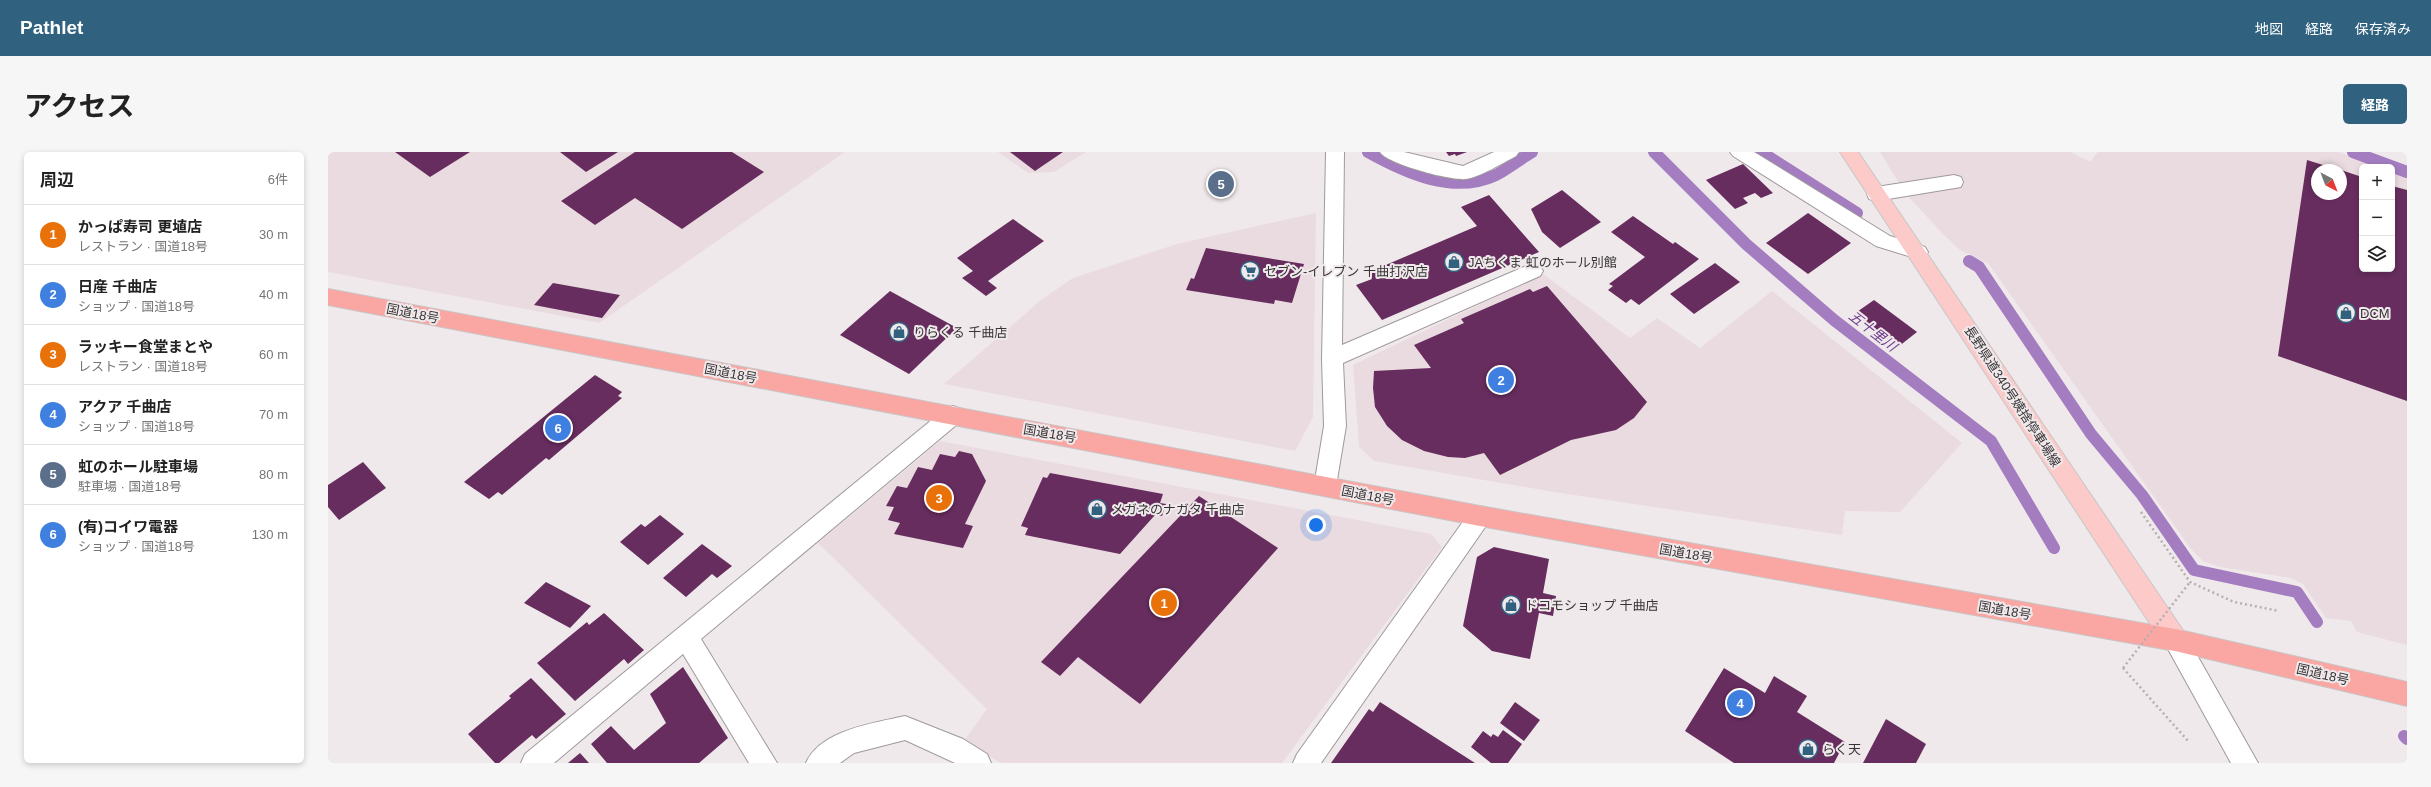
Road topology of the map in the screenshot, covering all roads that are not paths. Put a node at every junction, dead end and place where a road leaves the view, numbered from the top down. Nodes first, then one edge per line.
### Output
1 (1335, 152) edge
2 (1389, 152) edge
3 (1510, 152) edge
4 (1739, 152) edge
5 (1849, 152) edge
6 (1954, 182) dead end
7 (1876, 194) junction
8 (1918, 252) junction
9 (1533, 271) dead end
10 (328, 297) edge
11 (1332, 359) junction
12 (953, 415) junction
13 (1325, 486) junction
14 (1480, 516) junction
15 (686, 637) junction
16 (2175, 640) junction
17 (2407, 694) edge
18 (534, 763) edge
19 (764, 763) edge
20 (819, 763) edge
21 (978, 763) edge
22 (1306, 763) edge
23 (2245, 763) edge

1 - 11 street
2 - 3 street
4 - 8 street
5 - 7 main road, 長野県道340号姨捨停車場線
6 - 7 street
7 - 8 main road, 長野県道340号姨捨停車場線
8 - 16 main road, 長野県道340号姨捨停車場線
9 - 11 street
10 - 12 highway, 国道18号
11 - 13 street
12 - 13 highway, 国道18号
12 - 15 street
13 - 14 highway, 国道18号
14 - 16 highway, 国道18号
14 - 22 street
15 - 18 street
15 - 19 street
16 - 17 highway, 国道18号
16 - 23 street
20 - 21 street

